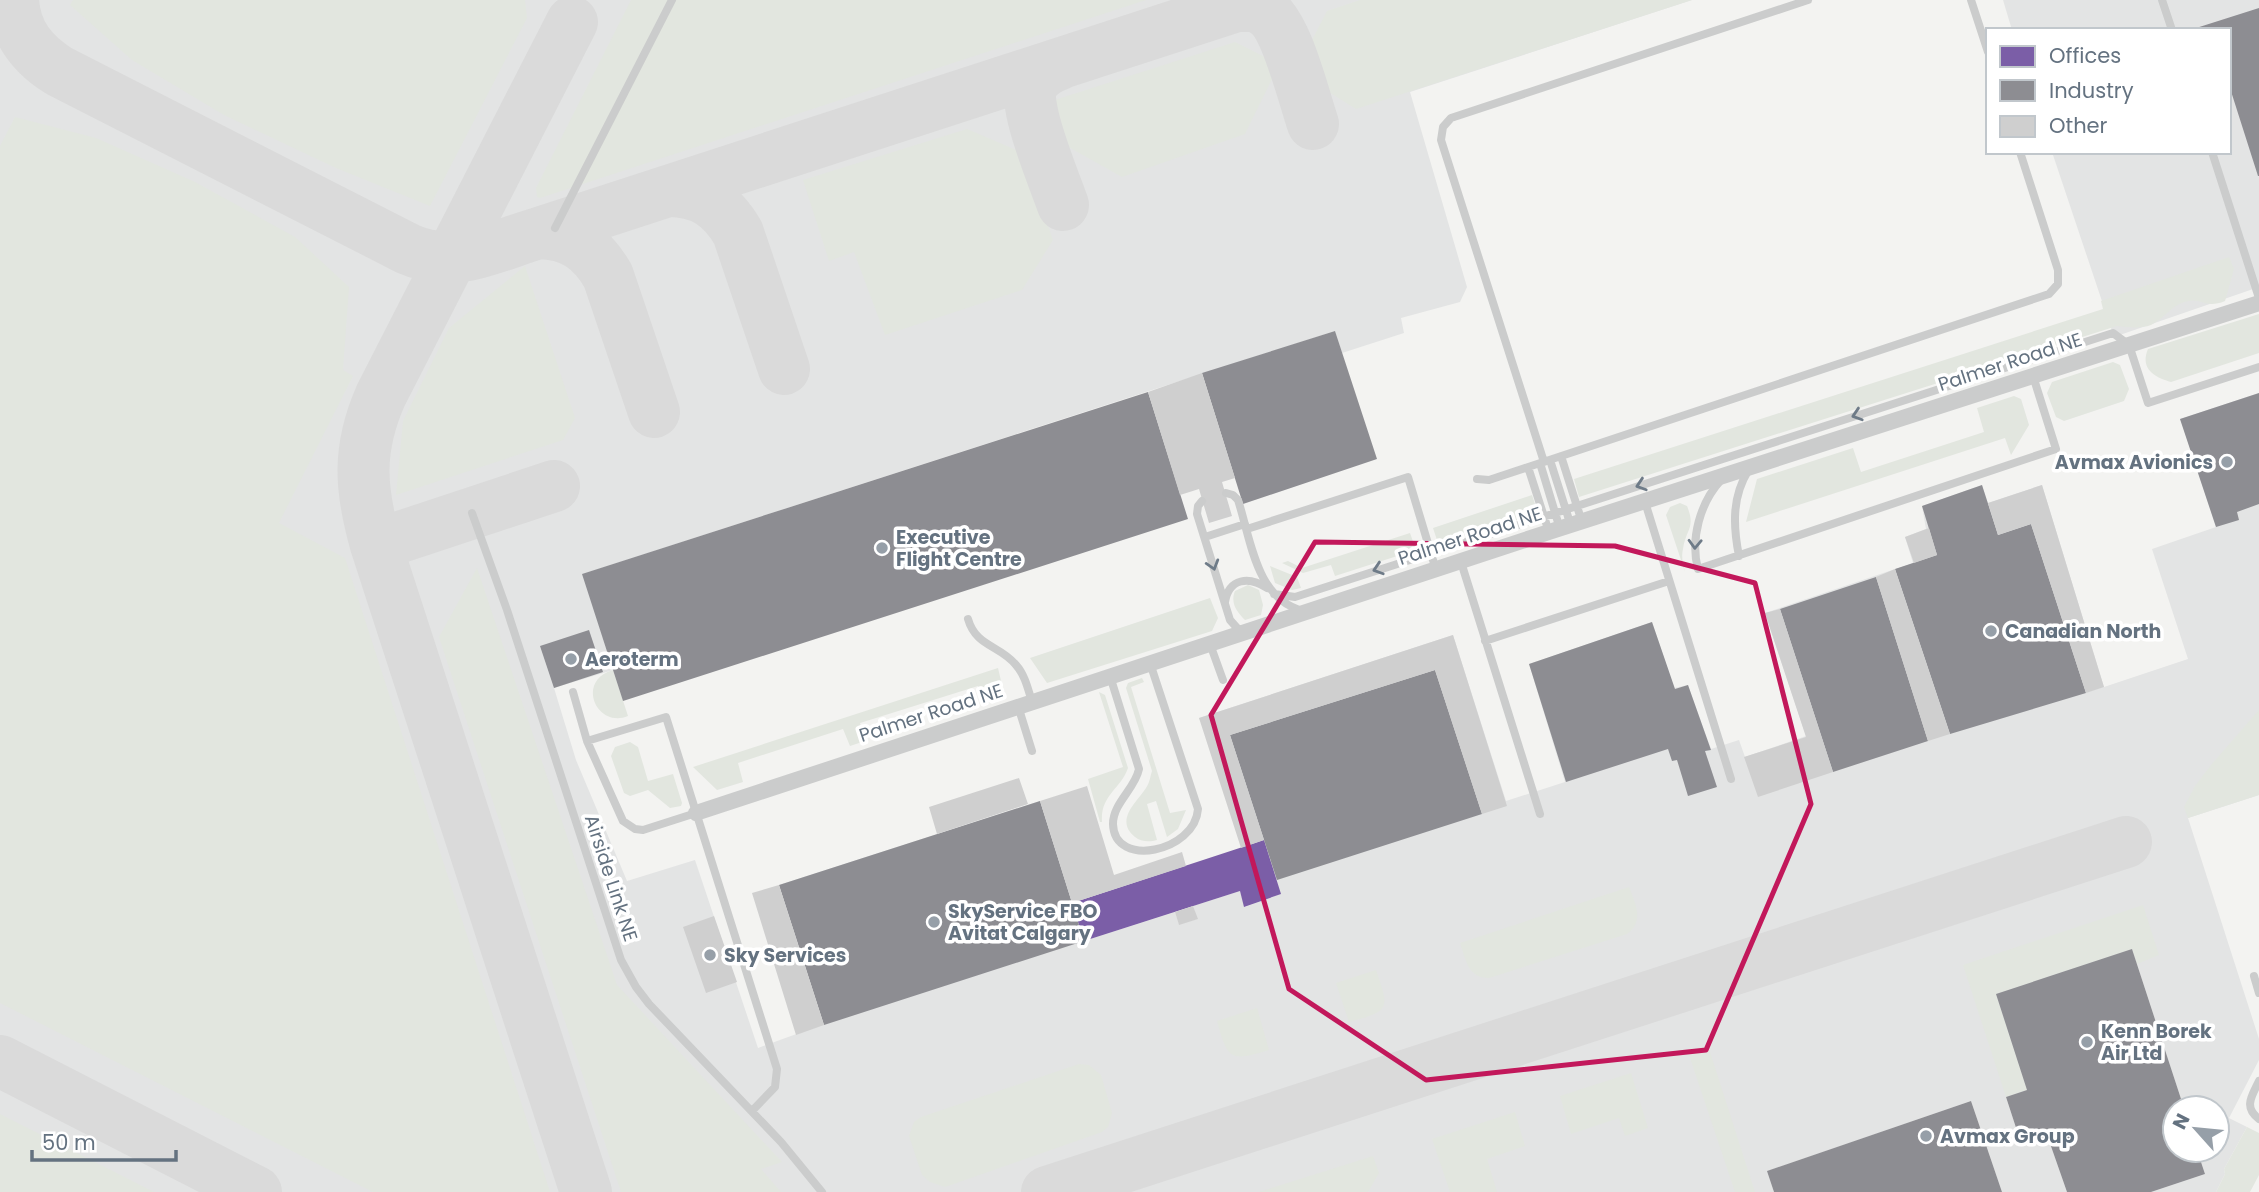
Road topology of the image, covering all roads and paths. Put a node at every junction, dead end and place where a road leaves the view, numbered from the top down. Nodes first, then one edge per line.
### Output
1 (672, 0) edge
2 (1808, 0) edge
3 (1971, 0) edge
4 (2162, 0) edge
5 (2171, 28) edge
6 (1986, 46) edge
7 (2021, 154) edge
8 (2213, 154) edge
9 (555, 228) dead end
10 (2259, 298) edge
11 (2259, 303) edge
12 (2129, 345) junction
13 (2259, 367) edge
14 (2033, 376) junction
15 (1902, 410) junction
16 (1561, 456) junction
17 (1545, 462) junction
18 (1528, 467) junction
19 (1750, 468) junction
20 (1723, 477) junction
21 (1477, 478) dead end
22 (1226, 493) dead end
23 (1202, 501) dead end
24 (1645, 502) junction
25 (1577, 505) junction
26 (1566, 508) junction
27 (1555, 512) junction
28 (472, 513) dead end
29 (1544, 515) junction
30 (1246, 526) junction
31 (1566, 527) junction
32 (1205, 537) junction
33 (1431, 552) junction
34 (1739, 556) junction
35 (1461, 562) junction
36 (1436, 570) junction
37 (1670, 582) junction
38 (1272, 592) junction
39 (1225, 605) junction
40 (1309, 611) junction
41 (968, 619) dead end
42 (1250, 631) junction
43 (1485, 641) junction
44 (1210, 644) junction
45 (1150, 663) junction
46 (1110, 676) junction
47 (1223, 680) dead end
48 (573, 692) dead end
49 (1025, 704) junction
50 (587, 741) junction
51 (1032, 751) dead end
52 (1731, 779) dead end
53 (696, 813) junction
54 (1540, 814) dead end
55 (2254, 976) dead end
56 (2259, 993) edge
57 (2259, 1081) edge
58 (752, 1111) junction
59 (2259, 1119) edge
60 (822, 1192) edge

1 - 9 lane
2 - 17 lane
3 - 6 lane
4 - 5 lane
7 - 16 lane
8 - 10 lane
11 - 12 street, Palmer Road NE
12 - 13 lane
12 - 14 street, Palmer Road NE
12 - 15 lane
14 - 15 street, Palmer Road NE
14 - 34 lane
15 - 19 street, Palmer Road NE
15 -> 25 lane
16 - 17 lane
16 - 25 lane
17 - 18 lane
17 - 26 lane
17 - 27 lane
18 - 21 lane
18 - 29 lane
19 - 20 street, Palmer Road NE
19 - 34 lane
20 - 24 street, Palmer Road NE
20 -> 34 lane
22 - 30 lane
23 - 32 lane
24 - 31 street, Palmer Road NE
24 - 37 lane
25 - 26 lane
25 - 31 lane
26 - 27 lane
26 - 31 lane
27 - 29 lane
27 - 31 lane
28 - 58 lane, Airside Link NE
29 - 31 lane
29 - 33 lane
30 - 32 lane
30 - 33 lane
30 - 38 lane
31 - 35 street, Palmer Road NE
32 -> 39 lane
33 - 36 lane
33 -> 38 lane
35 - 36 street, Palmer Road NE
35 - 43 lane
36 - 40 street, Palmer Road NE
37 - 43 lane
37 - 52 lane
38 - 39 lane
38 - 40 lane
39 - 42 lane
40 - 42 street, Palmer Road NE
41 - 49 lane
42 - 44 street, Palmer Road NE
43 - 54 lane
44 - 45 street, Palmer Road NE
44 - 47 lane
45 - 46 street, Palmer Road NE
45 - 46 lane
46 - 49 street, Palmer Road NE
48 - 50 lane
49 - 51 lane
49 - 53 street, Palmer Road NE
50 - 53 lane
50 - 53 lane
53 - 58 lane
55 - 56 lane
57 - 59 lane
58 - 60 lane, Airside Link NE

